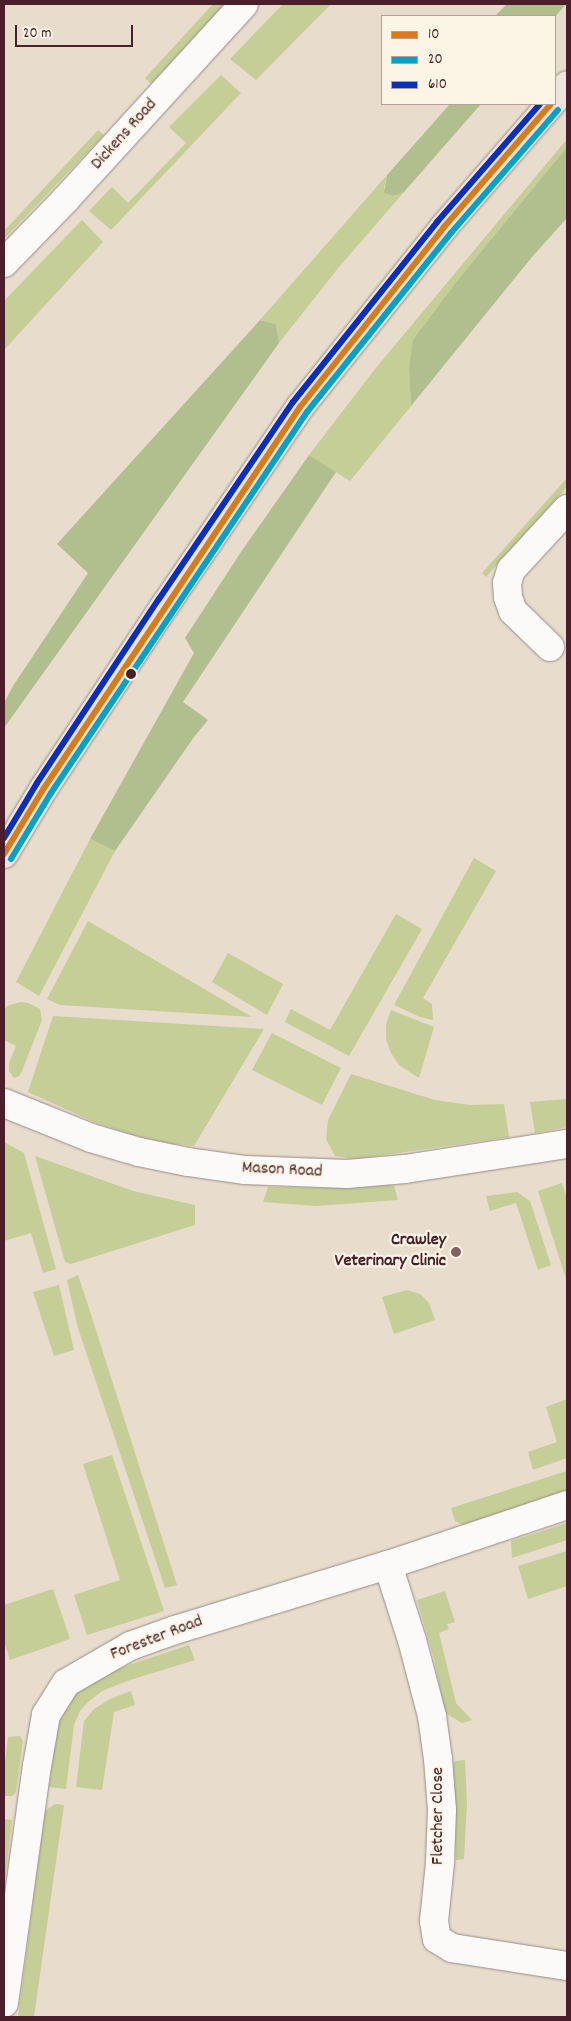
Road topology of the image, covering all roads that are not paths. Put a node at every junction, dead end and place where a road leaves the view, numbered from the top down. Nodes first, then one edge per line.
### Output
1 (244, 4) edge
2 (567, 85) edge
3 (556, 98) edge
4 (550, 105) edge
5 (4, 263) edge
6 (567, 509) edge
7 (550, 647) dead end
8 (4, 854) edge
9 (4, 1103) edge
10 (566, 1146) edge
11 (567, 1505) edge
12 (388, 1565) junction
13 (567, 1966) edge
14 (4, 2004) edge

1 - 5 street, Dickens Road
2 - 3 main road
4 - 8 main road
6 - 7 street
9 - 10 street, Mason Road
11 - 12 street, Forester Road
12 - 13 street, Fletcher Close
12 - 14 street, Forester Road

